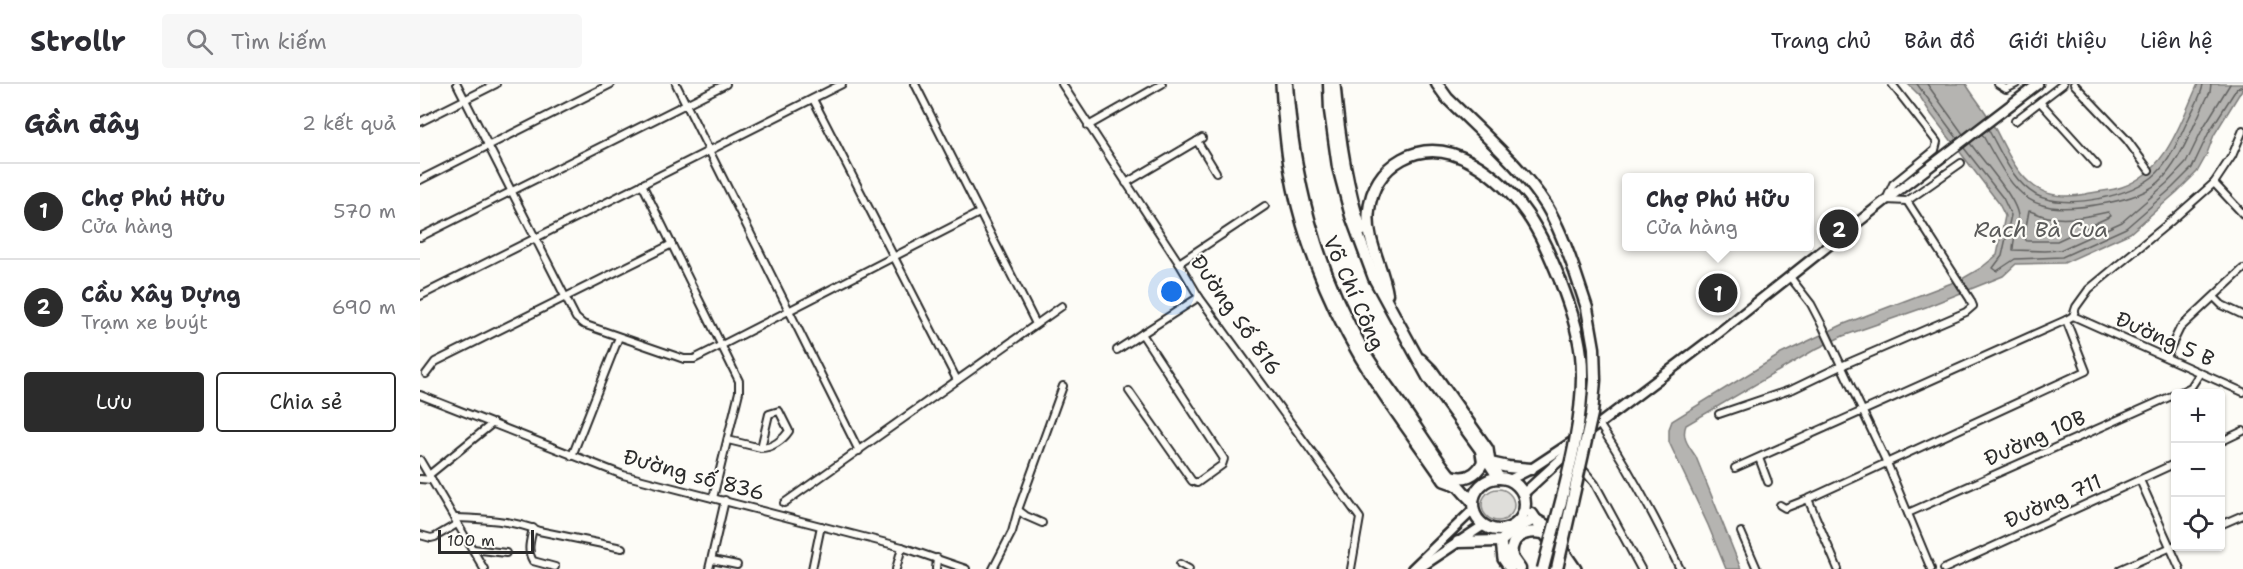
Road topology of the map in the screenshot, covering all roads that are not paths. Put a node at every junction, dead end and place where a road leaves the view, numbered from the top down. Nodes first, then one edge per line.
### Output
1 (457, 84) edge
2 (496, 84) edge
3 (612, 84) edge
4 (676, 84) edge
5 (726, 84) edge
6 (843, 84) edge
7 (915, 84) edge
8 (1062, 84) edge
9 (1162, 84) edge
10 (1281, 84) edge
11 (1287, 84) edge
12 (1329, 84) edge
13 (1335, 84) edge
14 (1437, 84) edge
15 (1892, 84) edge
16 (1998, 84) edge
17 (2016, 84) edge
18 (2038, 84) edge
19 (2063, 84) edge
20 (2074, 84) edge
21 (813, 99) junction
22 (465, 100) junction
23 (2040, 102) junction
24 (686, 104) junction
25 (2015, 121) dead end
26 (420, 122) edge
27 (1088, 126) junction
28 (2243, 130) edge
29 (489, 146) junction
30 (709, 150) junction
31 (1961, 163) dead end
32 (2097, 165) dead end
33 (2149, 170) dead end
34 (1216, 171) dead end
35 (420, 180) edge
36 (1126, 183) junction
37 (2214, 183) junction
38 (642, 184) junction
39 (512, 191) junction
40 (1886, 200) junction
41 (1907, 201) junction
42 (1265, 206) dead end
43 (979, 213) junction
44 (2243, 214) edge
45 (420, 237) edge
46 (534, 238) junction
47 (672, 244) junction
48 (893, 257) junction
49 (1179, 263) junction
50 (2243, 269) edge
51 (1790, 277) junction
52 (420, 296) edge
53 (564, 297) junction
54 (1199, 297) junction
55 (2214, 297) junction
56 (1387, 301) junction
57 (1062, 306) dead end
58 (789, 309) junction
59 (2243, 315) edge
60 (2073, 316) junction
61 (2066, 320) junction
62 (1036, 324) junction
63 (1349, 330) junction
64 (1142, 334) junction
65 (619, 337) junction
66 (722, 345) junction
67 (1117, 350) dead end
68 (1418, 356) junction
69 (2166, 357) junction
70 (1841, 366) junction
71 (2200, 373) junction
72 (426, 374) dead end
73 (957, 380) junction
74 (1063, 386) dead end
75 (2187, 389) edge
76 (1129, 391) dead end
77 (2243, 392) edge
78 (420, 395) edge
79 (2171, 396) edge
80 (1863, 410) junction
81 (1719, 414) dead end
82 (493, 423) junction
83 (1599, 424) junction
84 (2243, 431) edge
85 (728, 440) junction
86 (2225, 440) edge
87 (761, 448) junction
88 (1481, 450) junction
89 (1570, 450) junction
90 (859, 451) junction
91 (572, 456) junction
92 (1759, 458) junction
93 (420, 460) edge
94 (1490, 463) junction
95 (1887, 463) junction
96 (2171, 465) edge
97 (1735, 468) dead end
98 (1531, 469) junction
99 (1449, 475) junction
100 (430, 478) junction
101 (420, 479) edge
102 (1504, 479) junction
103 (2140, 480) junction
104 (1768, 482) dead end
105 (1458, 486) junction
106 (1524, 497) junction
107 (713, 498) junction
108 (1808, 499) junction
109 (725, 500) junction
110 (784, 503) dead end
111 (1780, 505) dead end
112 (1474, 506) junction
113 (1018, 510) junction
114 (1908, 513) junction
115 (2243, 515) edge
116 (1535, 519) junction
117 (456, 521) junction
118 (1042, 523) dead end
119 (2225, 523) edge
120 (821, 526) junction
121 (1488, 527) junction
122 (533, 528) junction
123 (1740, 532) dead end
124 (1543, 533) junction
125 (420, 535) edge
126 (1502, 541) junction
127 (1458, 542) junction
128 (2171, 544) edge
129 (2171, 546) edge
130 (902, 547) junction
131 (622, 548) dead end
132 (473, 549) junction
133 (2174, 551) edge
134 (506, 553) dead end
135 (1512, 557) junction
136 (938, 558) junction
137 (712, 560) junction
138 (1180, 564) dead end
139 (736, 565) dead end
140 (1430, 566) edge
141 (555, 567) dead end
142 (483, 568) edge
143 (709, 569) edge
144 (812, 569) edge
145 (896, 569) edge
146 (936, 569) edge
147 (966, 569) edge
148 (993, 569) edge
149 (1189, 569) edge
150 (1351, 569) edge
151 (1412, 569) edge
152 (1418, 569) edge
153 (1510, 569) edge
154 (1520, 569) edge
155 (1543, 569) edge
156 (1557, 569) edge
157 (1569, 569) edge
158 (1576, 569) edge
159 (1641, 569) edge
160 (1680, 569) edge
161 (1757, 569) edge
162 (1838, 569) edge
163 (1931, 569) edge
164 (1944, 569) edge
165 (2121, 569) edge
166 (2180, 569) edge

1 - 22 street
2 - 22 street
3 - 29 street
4 - 24 street
5 - 24 street
6 - 21 street
7 - 43 street
8 - 27 street, Đường Số 816
9 - 27 street
10 - 63 main road, Võ Chí Công
11 - 63 highway, Võ Chí Công
12 - 56 highway, Võ Chí Công
13 - 56 main road, Võ Chí Công
14 - 156 highway, bridge
15 - 40 street
16 - 17 street
18 - 40 main road
19 - 23 street
20 - 33 street
21 - 30 street
21 - 48 street
22 - 26 street
22 - 29 street
23 - 25 street
23 - 32 street
24 - 30 street
24 - 39 street
27 - 36 street, Đường Số 816
28 - 37 street
29 - 35 street
29 - 39 street
30 - 38 street
30 - 58 street
31 - 41 street
34 - 36 street
36 - 49 street, Đường Số 816
37 - 44 street
37 - 60 street
38 - 46 street
38 - 47 street
39 - 45 street
39 - 46 street
40 - 41 street
40 - 51 main road
41 - 70 street
42 - 49 street
43 - 48 street
43 - 62 street
46 - 52 street
46 - 53 street
47 - 53 street
47 - 66 street
48 - 58 street
48 - 73 street
49 - 54 street, Đường Số 816
50 - 55 street
51 - 70 street
51 - 83 main road
53 - 65 street
53 - 72 street
54 - 64 street
54 - 150 street, Đường Số 816
55 - 59 street
55 - 69 street
56 - 68 highway, Võ Chí Công
56 - 155 highway, bridge
57 - 62 street
58 - 66 street
58 - 90 street
60 - 61 street
60 - 69 street, Đường 5 B
61 - 80 street
61 - 95 street
62 - 73 street
63 - 99 highway, Võ Chí Công
63 - 105 main road, Võ Chí Công
64 - 67 street
64 - 76 street
65 - 66 street
65 - 91 street
66 - 85 street
68 - 88 highway, Võ Chí Công
68 - 94 main road, Võ Chí Công
69 - 71 street, Đường 5 B
70 - 80 street
70 - 81 street
71 - 75 street, Đường 10B
71 - 77 street, Đường 5 B
73 - 90 street
74 - 113 street
78 - 82 street, Đường số 836
79 - 114 street, Đường 10B
80 - 92 street
80 - 95 street
82 - 91 street, Đường số 836
82 - 100 street
83 - 89 main road
83 - 98 main road
83 - 160 street
84 - 86 street
85 - 87 street
85 - 107 street
87 - 87 street
88 - 94 highway, Võ Chí Công
88 - 99 highway
89 - 106 main road
89 - 159 street
90 - 110 street
91 - 107 street, Đường số 836
92 - 97 street
92 - 104 street
93 - 100 street
94 - 98 highway
94 - 102 highway, Võ Chí Công
94 - 105 highway
95 - 108 street
95 - 114 street
96 - 103 street, Đường 711
98 - 102 main road
99 - 105 highway, Võ Chí Công
100 - 101 street
100 - 117 street
102 - 106 highway
102 - 112 highway
103 - 128 street
103 - 164 street, Đường 711
105 - 112 highway, Võ Chí Công
106 - 116 highway
106 - 121 highway
107 - 109 street, Đường số 836
108 - 111 street
108 - 162 street
109 - 120 street, Đường số 836
109 - 137 street
112 - 121 highway
112 - 151 main road
113 - 118 street
113 - 148 street
114 - 163 street
115 - 119 street
116 - 124 highway
116 - 126 highway
116 - 158 main road
117 - 122 street
117 - 125 street
117 - 132 street
120 - 130 street, Đường số 836
120 - 144 street
121 - 126 highway
121 - 127 main road
122 - 131 street
122 - 141 street
123 - 161 street
124 - 135 highway
124 - 157 highway
126 - 127 highway
126 - 135 highway
126 - 153 main road
127 - 140 main road
129 - 165 street
130 - 136 street, Đường số 836
130 - 145 street
132 - 134 street
132 - 142 street
133 - 166 street
135 - 154 highway
136 - 146 street
136 - 147 street, Đường số 836
137 - 139 street
137 - 143 street
138 - 149 street
140 - 152 main road

